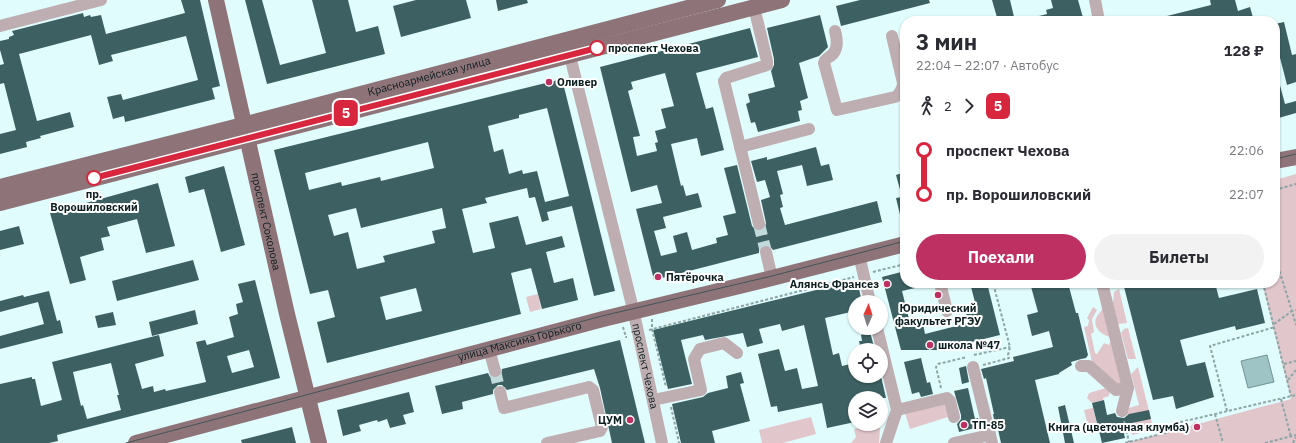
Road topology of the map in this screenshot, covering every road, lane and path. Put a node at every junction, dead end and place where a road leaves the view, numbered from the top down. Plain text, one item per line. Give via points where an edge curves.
1 (102, 0) edge
2 (216, 0) edge
3 (718, 0) edge
4 (782, 0) edge
5 (1094, 0) edge
6 (754, 7) junction
7 (1099, 16) edge
8 (0, 26) edge
9 (835, 31) dead end
10 (892, 36) dead end
11 (570, 56) junction
12 (900, 69) edge
13 (900, 92) edge
14 (809, 129) dead end
15 (245, 132) junction
16 (740, 147) junction
17 (1296, 156) edge
18 (1280, 161) edge
19 (1296, 184) edge
20 (0, 187) edge
21 (1280, 189) edge
22 (0, 203) edge
23 (759, 224) tunnel mouth
24 (900, 245) edge
25 (766, 252) tunnel mouth
26 (859, 255) junction
27 (900, 265) edge
28 (1280, 273) edge
29 (863, 275) junction
30 (772, 278) junction
31 (941, 288) edge
32 (994, 288) edge
33 (1103, 288) edge
34 (1264, 288) edge
35 (868, 295) edge
36 (651, 308) junction
37 (1296, 310) edge
38 (633, 311) junction
39 (947, 311) dead end
40 (1292, 311) junction
41 (1295, 316) edge
42 (1296, 325) edge
43 (1274, 326) junction
44 (652, 329) junction
45 (879, 335) edge
46 (490, 349) junction
47 (737, 353) dead end
48 (1296, 361) edge
49 (1284, 364) junction
50 (1081, 366) dead end
51 (973, 367) joint
52 (1296, 370) edge
53 (495, 371) tunnel mouth
54 (1288, 380) junction
55 (1128, 388) junction
56 (500, 392) tunnel mouth
57 (1296, 395) edge
58 (1291, 396) junction
59 (307, 397) junction
60 (669, 397) junction
61 (1281, 399) junction
62 (653, 400) junction
63 (897, 410) junction
64 (1227, 410) junction
65 (1122, 411) joint
66 (1215, 414) junction
67 (954, 417) dead end
68 (1290, 436) junction
69 (1296, 436) edge
70 (991, 439) edge
71 (1129, 442) edge
72 (1136, 442) edge
73 (136, 443) edge
74 (319, 443) edge
75 (547, 443) edge
76 (662, 443) edge
77 (679, 443) edge
78 (886, 443) edge
79 (954, 443) edge
80 (1125, 443) edge
81 (1223, 443) edge
82 (1265, 443) edge
83 (1293, 443) edge

1 - 8 street
2 - 15 main road, проспект Соколова
3 - 15 main road, Красноармейская улица
4 - 6 main road, Красноармейская улица
5 - 7 street
6 - 11 main road, Красноармейская улица
6 - 16 street via 767,65 726,78 724,81
9 - 13 street via 837,41 834,55 826,59 824,64 837,110 894,97
10 - 12 street
11 - 15 main road, Красноармейская улица
11 - 38 street, проспект Чехова
14 - 16 street
15 - 20 main road, Красноармейская улица
15 - 22 main road, Красноармейская улица
15 - 59 main road, проспект Соколова
16 - 23 street
17 - 18 main road
19 - 21 path
24 - 26 main road, улица Максима Горького
25 - 30 street
26 - 29 street
26 - 30 main road, улица Максима Горького
27 - 29 path
28 - 40 path
29 - 35 street
29 - 44 path
30 - 36 main road, улица Максима Горького
31 - 39 street
32 - 51 path via 1010,347 1009,358
33 - 55 street
34 - 43 path
36 - 38 main road, улица Максима Горького
36 - 44 path
37 - 40 path
38 - 46 main road, улица Максима Горького
38 - 62 street, проспект Чехова
40 - 41 path
40 - 43 path
41 - 42 path
43 - 49 path
43 - 64 path via 1210,346
44 - 60 path
45 - 63 street
46 - 53 street
46 - 59 main road, улица Максима Горького
47 - 60 street via 724,343 700,350 694,359 701,390
48 - 49 path
49 - 54 path
50 - 55 street via 1089,366 1116,390
51 - 70 street
52 - 54 path
54 - 58 path
55 - 65 street
56 - 75 street via 504,408 590,387 593,390 602,427 600,431
57 - 58 path
58 - 61 path
59 - 73 main road, улица Максима Горького
59 - 74 main road, проспект Соколова
60 - 62 street
60 - 77 path
61 - 64 path
61 - 68 path
62 - 76 street, проспект Чехова
63 - 67 street via 947,398
63 - 78 street
64 - 66 path
65 - 71 path
66 - 72 path via 1181,422 1182,429
66 - 81 path
68 - 69 path
68 - 82 path
69 - 83 path
70 - 79 street
71 - 72 path
71 - 80 path

